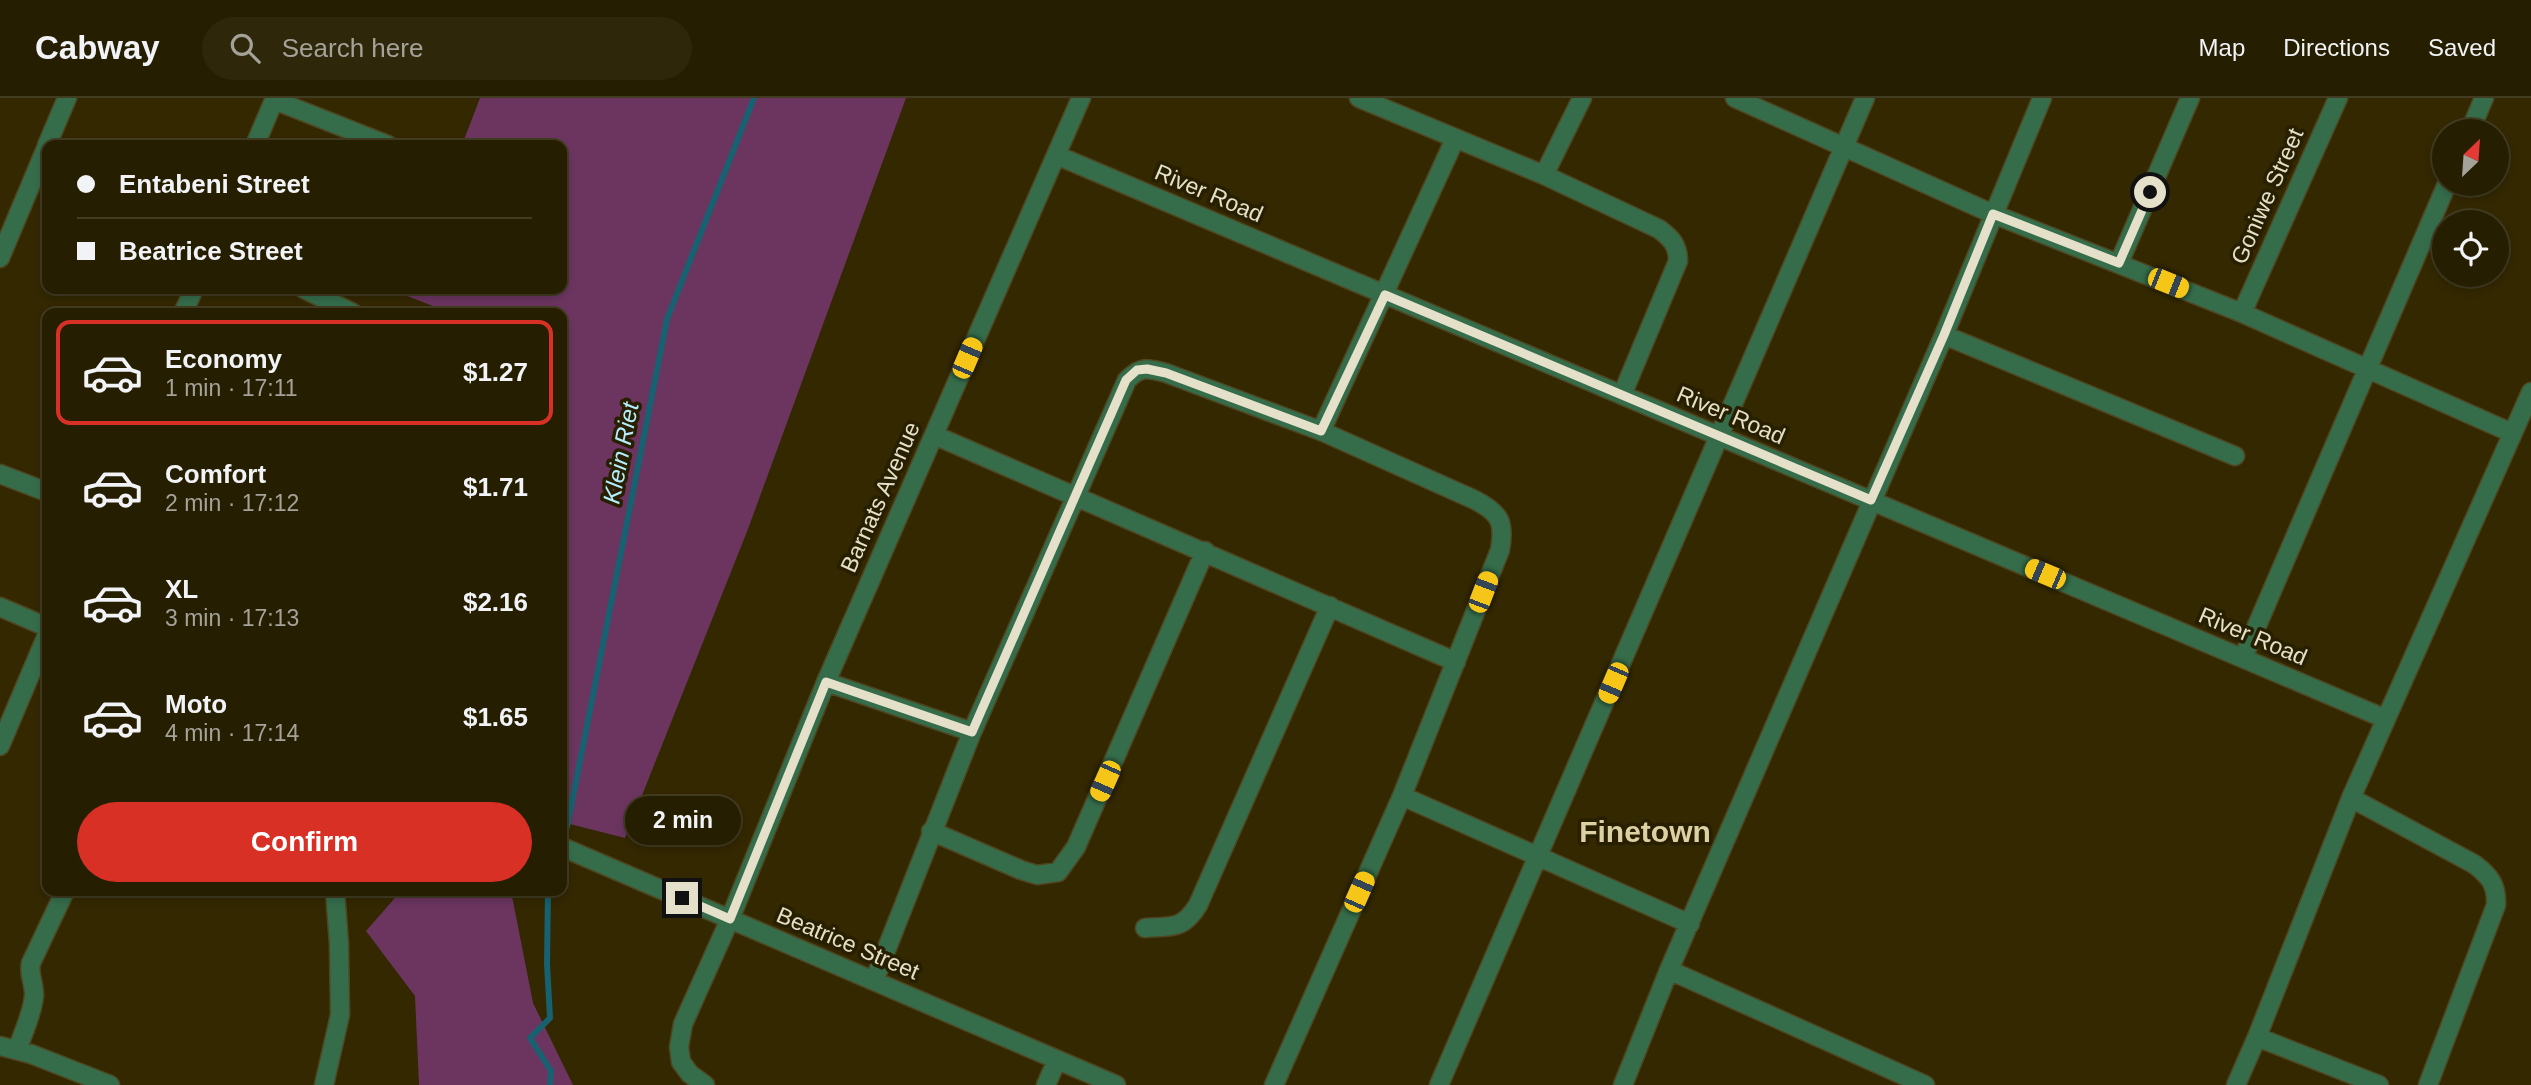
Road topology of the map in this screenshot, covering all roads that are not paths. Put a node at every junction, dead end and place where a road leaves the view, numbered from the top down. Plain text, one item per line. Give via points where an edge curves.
1 (67, 98) edge
2 (1081, 98) edge
3 (1360, 98) edge
4 (1581, 98) edge
5 (1735, 98) edge
6 (1865, 98) edge
7 (2042, 98) edge
8 (2190, 98) edge
9 (2338, 98) edge
10 (2484, 98) edge
11 (275, 99) edge
12 (2475, 119) edge
13 (1455, 139) junction
14 (50, 140) edge
15 (257, 140) edge
16 (376, 140) edge
17 (1844, 146) junction
18 (1056, 155) junction
19 (42, 158) edge
20 (1544, 175) junction
21 (2442, 196) edge
22 (1993, 214) junction
23 (0, 258) edge
24 (2119, 263) junction
25 (314, 294) edge
26 (1385, 295) junction
27 (343, 308) edge
28 (2242, 313) junction
29 (1944, 335) junction
30 (2366, 368) junction
31 (2531, 392) edge
32 (1622, 395) junction
33 (1321, 431) junction
34 (2512, 433) junction
35 (934, 435) junction
36 (1719, 436) junction
37 (2235, 456) dead end
38 (0, 474) edge
39 (42, 490) edge
40 (1075, 495) junction
41 (1871, 500) junction
42 (1205, 551) junction
43 (1330, 606) junction
44 (0, 607) edge
45 (42, 625) edge
46 (42, 647) edge
47 (2243, 658) junction
48 (1456, 662) junction
49 (826, 682) junction
50 (2386, 719) junction
51 (972, 732) junction
52 (0, 746) edge
53 (1402, 796) junction
54 (2351, 798) junction
55 (932, 831) junction
56 (567, 849) edge
57 (1538, 855) junction
58 (63, 896) edge
59 (335, 896) edge
60 (730, 919) junction
61 (1690, 924) junction
62 (1145, 928) dead end
63 (1669, 971) junction
64 (874, 981) junction
65 (2257, 1037) junction
66 (8, 1048) edge
67 (1057, 1060) junction
68 (110, 1085) edge
69 (324, 1085) edge
70 (705, 1085) edge
71 (1046, 1085) edge
72 (1116, 1085) edge
73 (1274, 1085) edge
74 (1439, 1085) edge
75 (1623, 1085) edge
76 (1925, 1085) edge
77 (2236, 1085) edge
78 (2379, 1085) edge
79 (2428, 1085) edge

1 - 14 street
2 - 18 street, Barnats Avenue
3 - 13 street
4 - 20 street
5 - 17 street
6 - 17 street
7 - 22 street
8 - 24 street
9 - 28 street, Goniwe Street
10 - 12 street
11 - 15 street
11 - 16 street
13 - 20 street
13 - 26 street
17 - 22 street
17 - 36 street
18 - 26 street, River Road
18 - 35 street, Barnats Avenue
19 - 23 street
20 - 32 street via 1659,229 1676,245 1678,261
21 - 30 street
22 - 24 street
22 - 29 street
24 - 28 street
25 - 27 street
26 - 32 street, River Road
26 - 33 street
28 - 30 street
29 - 37 street
29 - 41 street
30 - 34 street
30 - 47 street
31 - 34 street
32 - 36 street, River Road
33 - 40 street via 1188,379 1137,370 1126,380
33 - 48 street via 1475,500 1501,522 1500,550
34 - 50 street
35 - 40 street
35 - 49 street, Barnats Avenue
36 - 41 street, River Road
36 - 57 street
38 - 39 street
40 - 42 street
40 - 51 street
41 - 47 street, River Road
41 - 61 street
42 - 43 street
42 - 55 street via 1076,847 1058,872 1037,875 1021,870
43 - 48 street
43 - 62 street via 1198,905 1182,924
44 - 45 street
46 - 52 street
47 - 50 street, River Road
48 - 53 street
49 - 51 street
49 - 60 street, Barnats Avenue
50 - 54 street
51 - 55 street
53 - 57 street
53 - 73 street
54 - 65 street
54 - 79 street via 2474,863 2494,884 2496,905
55 - 64 street
56 - 60 street, Beatrice Street
57 - 61 street
57 - 74 street
58 - 66 street via 31,964 34,997
59 - 69 street via 340,1015
60 - 64 street, Beatrice Street
60 - 70 street, Barnats Avenue via 683,1024 679,1047 681,1062
61 - 63 street
63 - 75 street
63 - 76 street
64 - 67 street, Beatrice Street
65 - 77 street
65 - 78 street
66 - 68 street
67 - 71 street
67 - 72 street, Beatrice Street

